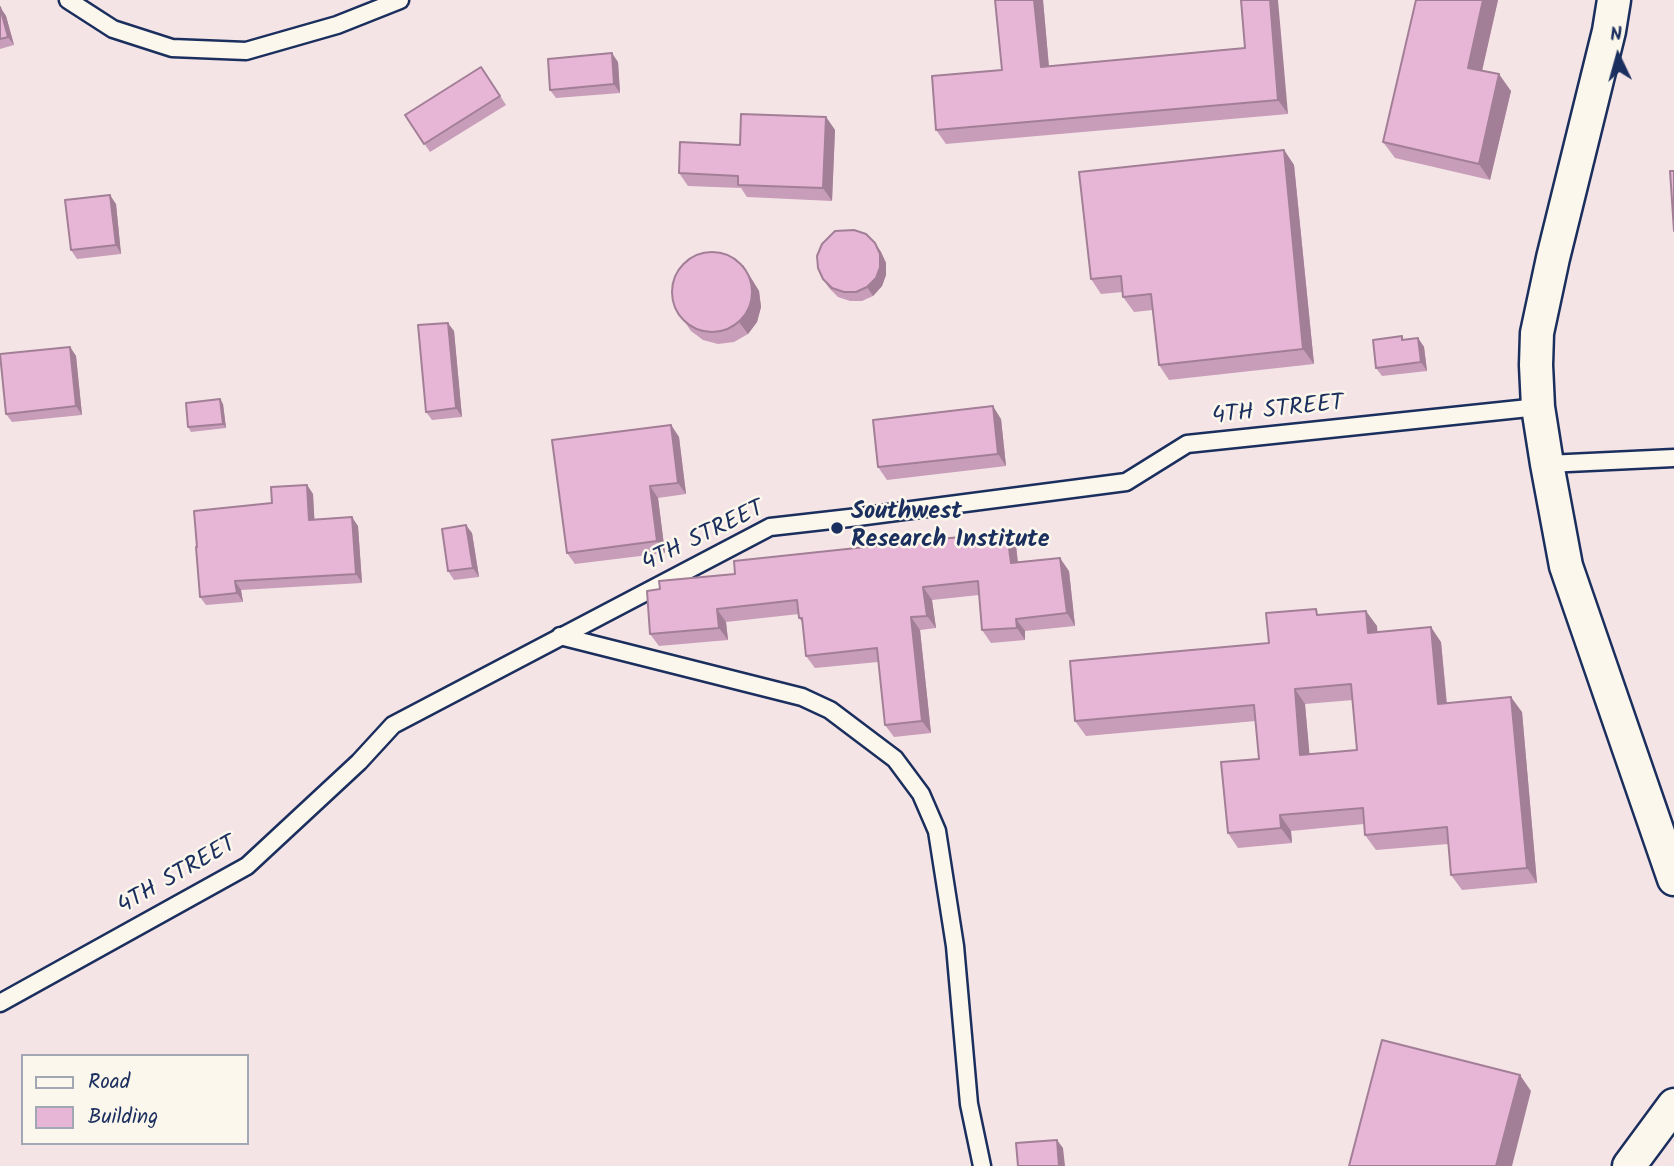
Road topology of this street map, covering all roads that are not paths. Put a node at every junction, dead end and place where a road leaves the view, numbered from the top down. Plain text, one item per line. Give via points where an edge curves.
1 (68, 0) edge
2 (400, 0) edge
3 (1614, 0) edge
4 (1538, 407) junction
5 (1674, 458) edge
6 (1547, 464) junction
7 (560, 636) junction
8 (1674, 879) edge
9 (0, 1003) edge
10 (1674, 1105) edge
11 (982, 1166) edge
12 (1629, 1166) edge

1 - 2 lane via 113,29 172,48 246,51 337,25
3 - 4 street via 1537,332
4 - 6 street
4 - 7 lane, 4TH STREET via 1187,444 1126,482 770,527
5 - 6 lane
6 - 8 street via 1566,566
7 - 9 lane, 4TH STREET via 393,724 359,762 247,866
7 - 11 lane via 803,697 830,710 895,759 921,794 937,831 955,946 969,1104
10 - 12 street

